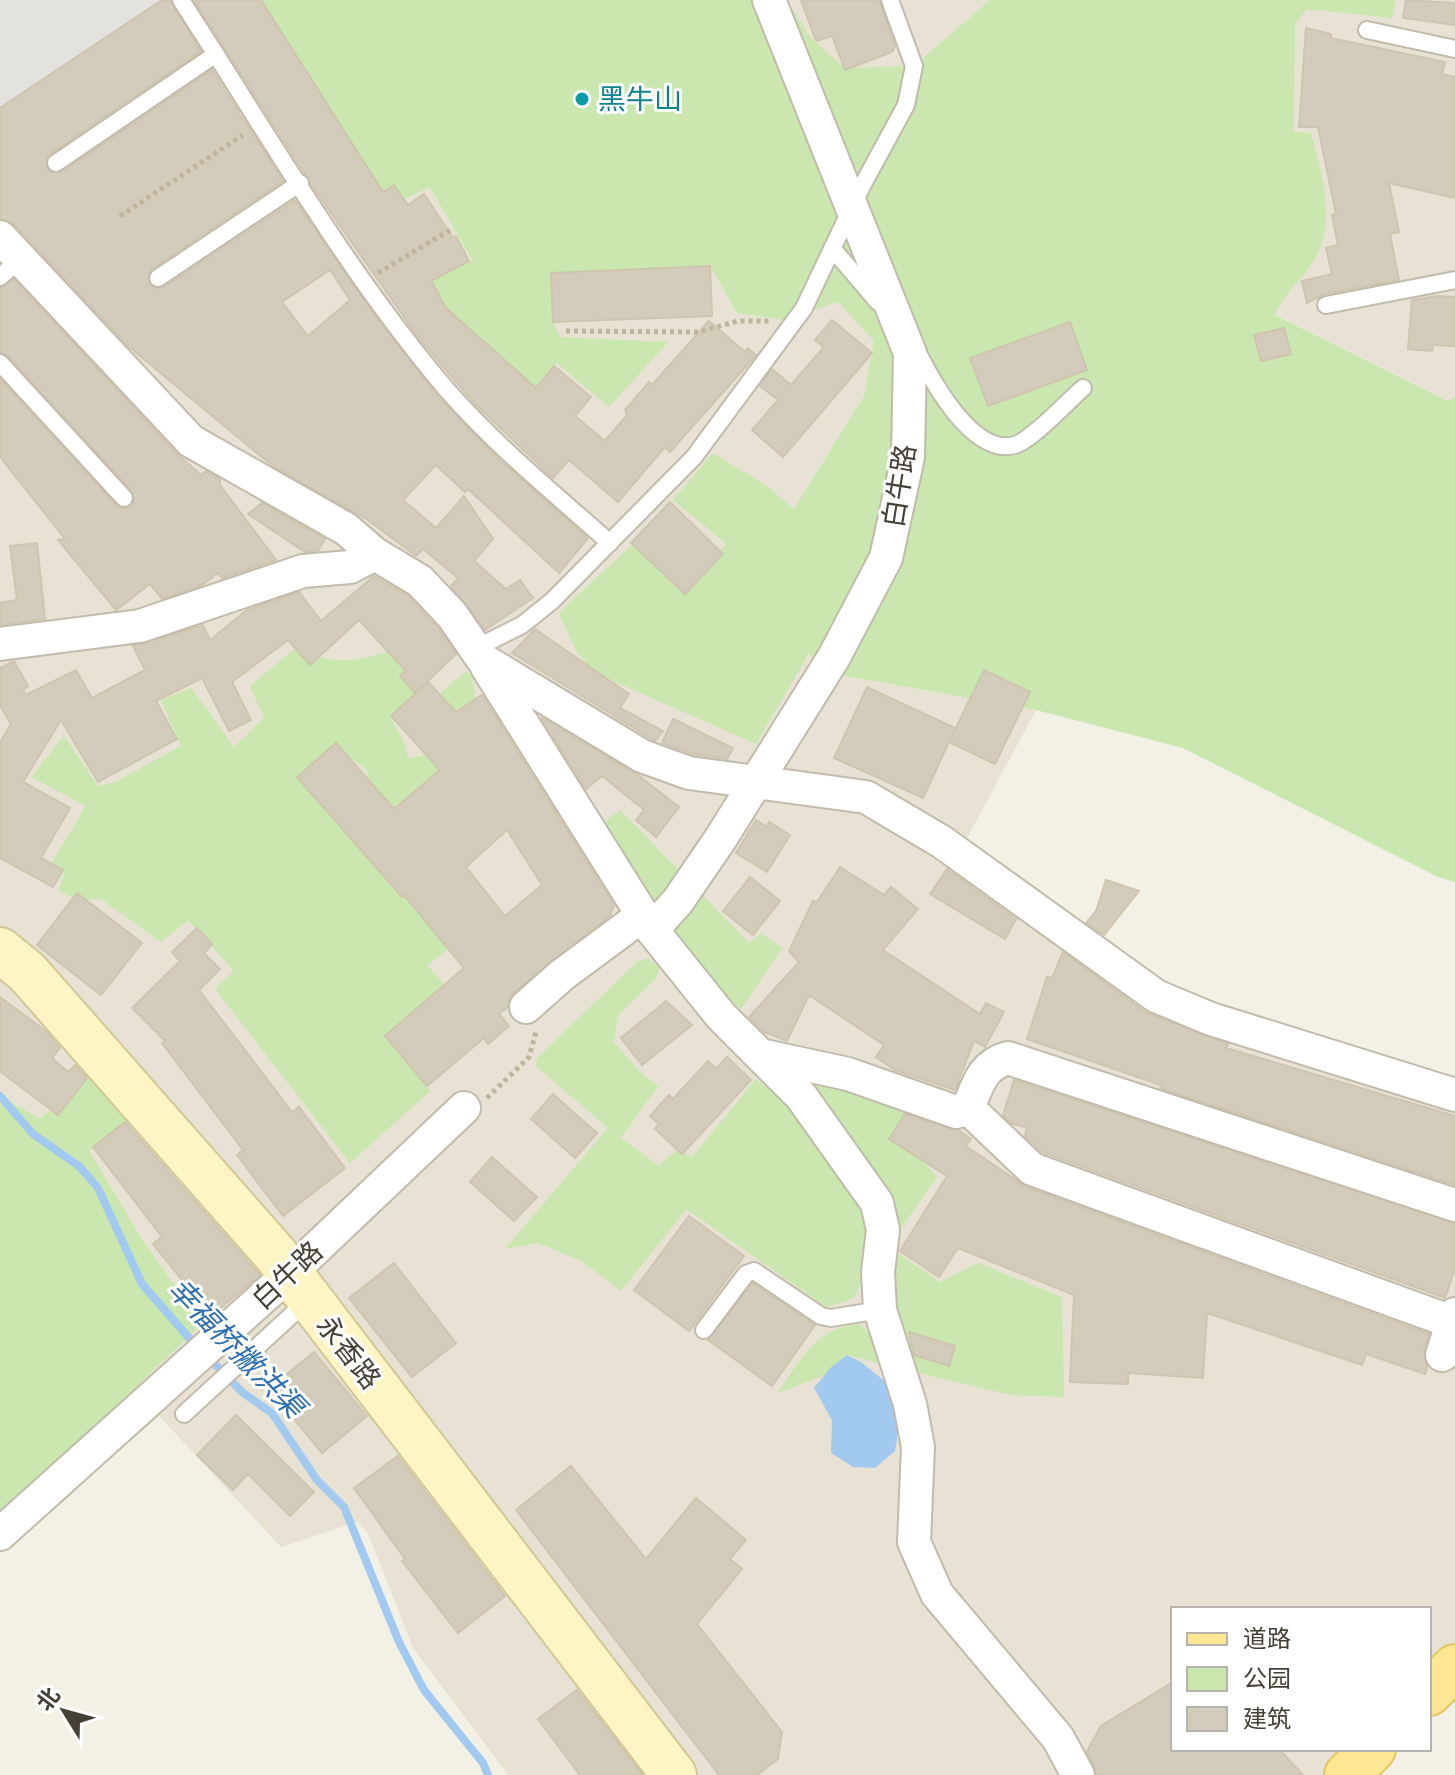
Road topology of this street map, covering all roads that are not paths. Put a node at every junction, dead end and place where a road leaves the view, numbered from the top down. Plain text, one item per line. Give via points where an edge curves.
1 (181, 0) edge
2 (769, 0) edge
3 (890, 0) edge
4 (1367, 30) dead end
5 (1455, 49) edge
6 (216, 54) junction
7 (56, 163) dead end
8 (300, 183) junction
9 (852, 208) junction
10 (832, 248) junction
11 (7, 258) edge
12 (158, 278) dead end
13 (1455, 280) edge
14 (1326, 305) dead end
15 (901, 330) junction
16 (0, 363) edge
17 (1083, 388) dead end
18 (124, 498) dead end
19 (610, 543) junction
20 (375, 554) junction
21 (0, 644) edge
22 (483, 660) junction
23 (757, 781) junction
24 (648, 922) junction
25 (0, 950) edge
26 (526, 1007) road end
27 (759, 1055) junction
28 (1455, 1095) edge
29 (464, 1108) road end
30 (968, 1108) junction
31 (1455, 1205) edge
32 (299, 1286) junction
33 (880, 1310) junction
34 (1454, 1318) edge
35 (704, 1330) dead end
36 (1442, 1355) dead end
37 (184, 1414) dead end
38 (0, 1534) edge
39 (1455, 1667) edge
40 (1431, 1691) edge
41 (1371, 1751) edge
42 (674, 1775) edge
43 (1078, 1775) edge
44 (1347, 1775) edge

1 - 6 lane
2 - 9 street, 白牛路
3 - 9 lane via 914,66 906,105
4 - 5 lane
6 - 7 lane
6 - 8 lane
8 - 12 lane
8 - 19 lane via 363,281 457,400
9 - 10 lane
9 - 15 street, 白牛路
10 - 15 lane
10 - 19 lane via 804,308 694,457
11 - 20 street via 191,441 316,511
13 - 14 lane
15 - 17 lane via 941,397 997,446 1018,445
15 - 23 street, 白牛路 via 910,353 908,457 886,558 834,657
16 - 18 lane
19 - 22 lane via 522,625 482,645
20 - 21 street via 350,567 303,571 140,626
20 - 22 street via 420,581
22 - 23 street via 642,756 689,773
22 - 24 street
23 - 24 street, 白牛路 via 678,901
23 - 28 street via 866,797 904,817 1156,996 1211,1019
24 - 26 street, 白牛路 via 562,975
24 - 27 street via 721,1016
25 - 32 main road, 永香路 via 27,972
27 - 30 street via 848,1074 956,1112
27 - 33 street via 801,1096 877,1203 883,1230
29 - 32 street, 白牛路
30 - 31 street via 985,1069 1008,1058
30 - 34 street via 1032,1169
32 - 37 lane via 235,1367
32 - 38 street, 白牛路 via 202,1352
32 - 42 main road, 永香路
33 - 35 lane via 821,1316 754,1271 746,1274
33 - 43 street via 918,1447 914,1542 937,1594 1058,1738
34 - 36 street
39 - 40 main road
41 - 44 main road

